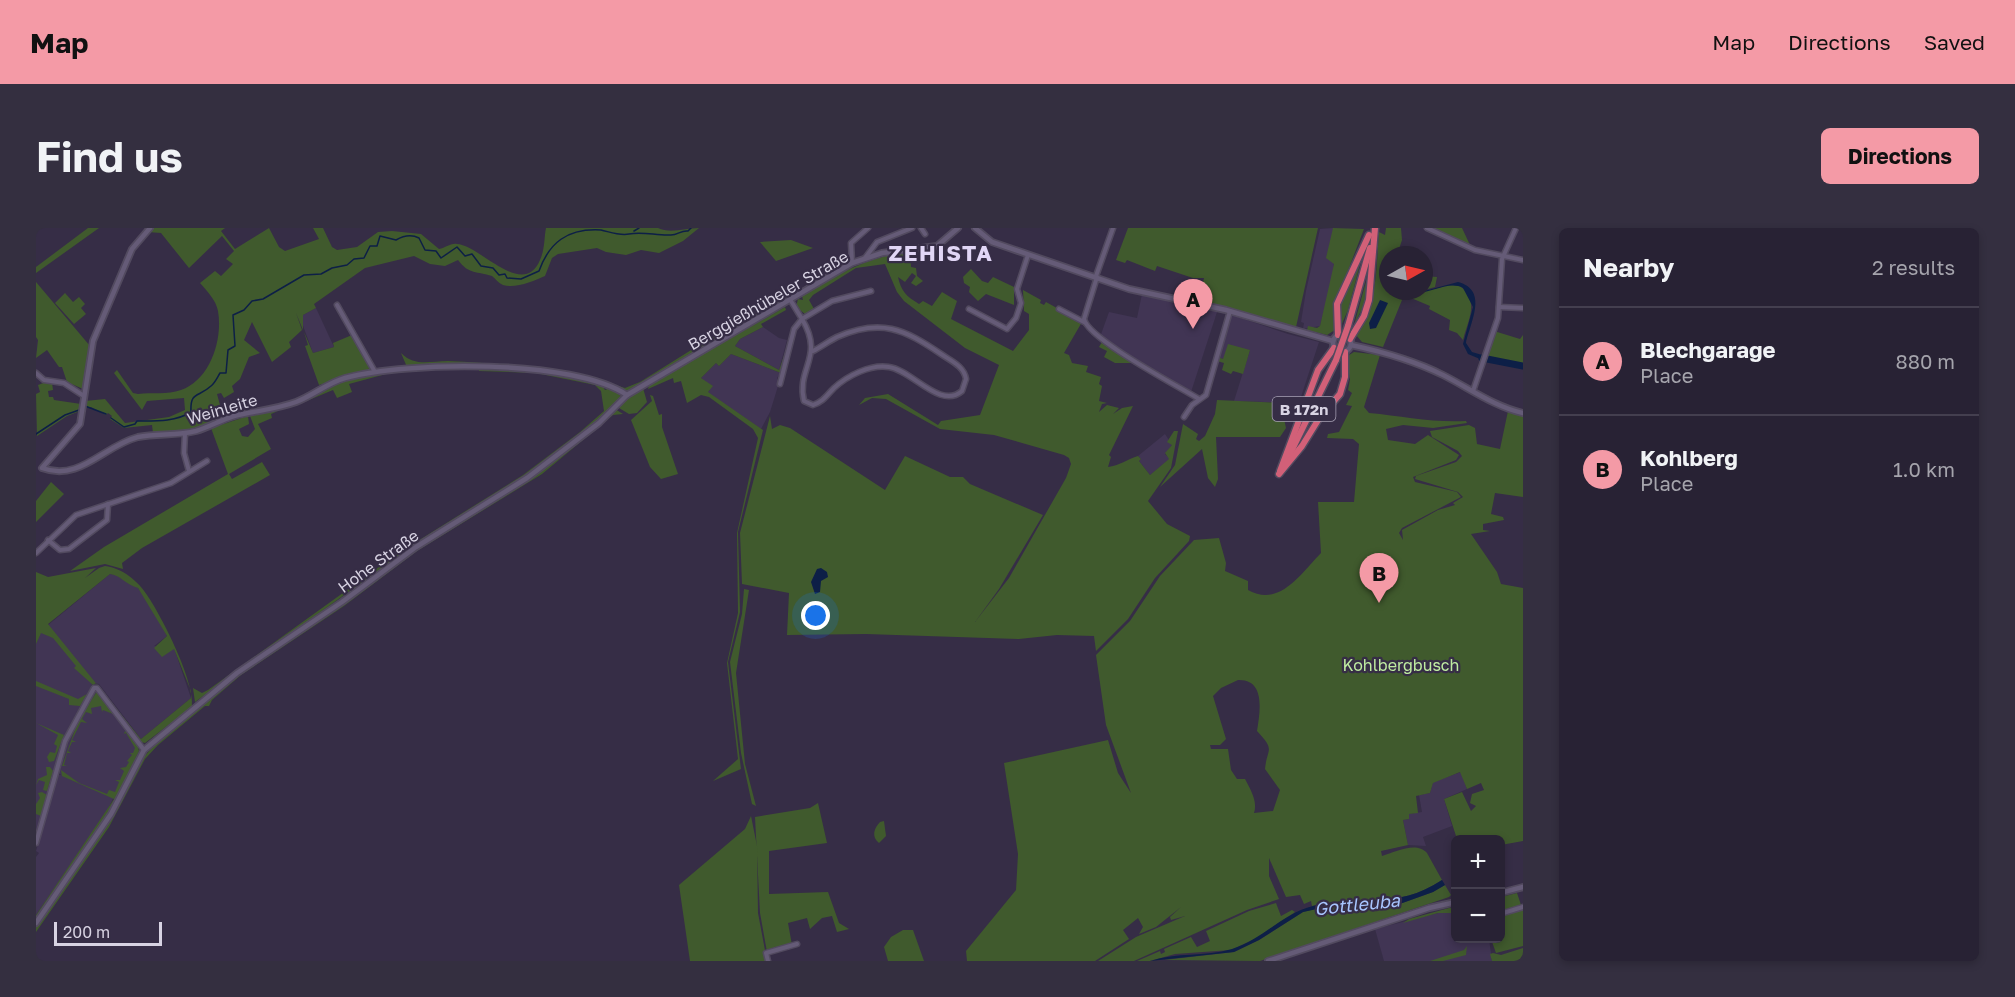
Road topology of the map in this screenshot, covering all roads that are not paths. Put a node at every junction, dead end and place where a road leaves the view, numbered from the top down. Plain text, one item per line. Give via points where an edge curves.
1 (150, 228) edge
2 (868, 228) edge
3 (912, 228) edge
4 (921, 228) edge
5 (958, 228) edge
6 (975, 228) edge
7 (1113, 228) edge
8 (1375, 228) edge
9 (1426, 228) edge
10 (1516, 228) edge
11 (1371, 233) edge
12 (925, 234) dead end
13 (1028, 255) junction
14 (1502, 257) junction
15 (865, 258) junction
16 (1523, 260) edge
17 (852, 263) junction
18 (1097, 276) junction
19 (871, 291) dead end
20 (791, 301) junction
21 (337, 305) dead end
22 (1499, 307) junction
23 (1523, 308) edge
24 (969, 309) dead end
25 (1059, 309) dead end
26 (1230, 311) junction
27 (802, 319) junction
28 (1084, 322) junction
29 (1338, 334) junction
30 (1351, 342) junction
31 (1333, 345) junction
32 (813, 351) junction
33 (1345, 352) junction
34 (375, 372) junction
35 (36, 373) edge
36 (780, 384) dead end
37 (1473, 391) junction
38 (627, 395) junction
39 (84, 396) junction
40 (1199, 399) junction
41 (1523, 413) edge
42 (1184, 417) dead end
43 (185, 433) junction
44 (207, 461) dead end
45 (42, 468) junction
46 (189, 471) junction
47 (36, 472) edge
48 (1279, 474) junction
49 (108, 504) junction
50 (48, 540) junction
51 (36, 553) edge
52 (144, 750) junction
53 (36, 843) edge
54 (1523, 887) edge
55 (1505, 892) edge
56 (1451, 903) edge
57 (1523, 907) edge
58 (1505, 912) edge
59 (36, 923) edge
60 (797, 944) dead end
61 (768, 961) edge
62 (1268, 961) edge

1 - 39 main road via 132,249 92,345
2 - 17 street via 851,243
3 - 15 street via 877,242
4 - 12 street
5 - 15 main road, Berggießhübeler Straße via 937,246
6 - 13 main road via 993,242
7 - 18 street
8 - 11 highway, B 172n
9 - 14 street via 1456,243
10 - 14 street
11 - 29 highway via 1337,304
11 - 30 highway, B 172n via 1369,300
11 - 48 highway, B 172n, bridge via 1336,360
13 - 18 main road
13 - 24 street via 1017,289 1021,303 1007,329
14 - 16 street
14 - 22 street
15 - 17 main road, Berggießhübeler Straße
17 - 20 main road, Berggießhübeler Straße
18 - 26 main road via 1133,291
18 - 28 street
19 - 27 street via 832,301
20 - 27 street
20 - 38 main road, Berggießhübeler Straße
21 - 34 street
22 - 23 street
22 - 37 street
25 - 28 street
26 - 31 main road
26 - 40 street via 1207,392
27 - 32 street via 810,333
27 - 36 street via 792,336
28 - 40 street via 1099,339
29 - 30 main road via 1346,335
29 - 31 main road
30 - 33 main road
30 - 37 main road via 1408,359
31 - 33 main road
31 - 48 highway, B 172n via 1318,370
32 - 32 street via 856,331 896,328 960,367 966,385 957,396 944,396 901,370 876,367 843,381 820,402 810,405 803,394
33 - 48 highway via 1340,394
34 - 38 main road, Weinleite via 443,366 527,370 598,382
34 - 43 main road, Weinleite via 330,383 292,403
35 - 39 street via 44,380 64,383
37 - 41 main road
38 - 52 main road, Hohe Straße via 599,423 527,478 416,547 237,673
39 - 45 main road via 79,426
40 - 42 street
43 - 45 main road, Weinleite via 128,441 77,470
43 - 46 street via 184,453
44 - 46 street
45 - 47 street
46 - 49 street via 171,483
49 - 50 street via 76,514
49 - 50 street via 107,520 69,549 60,549
50 - 51 street
52 - 53 street via 94,688 65,741
52 - 59 main road, Hohe Straße via 111,814
54 - 55 main road
56 - 62 main road
57 - 58 street
60 - 61 street via 766,953

